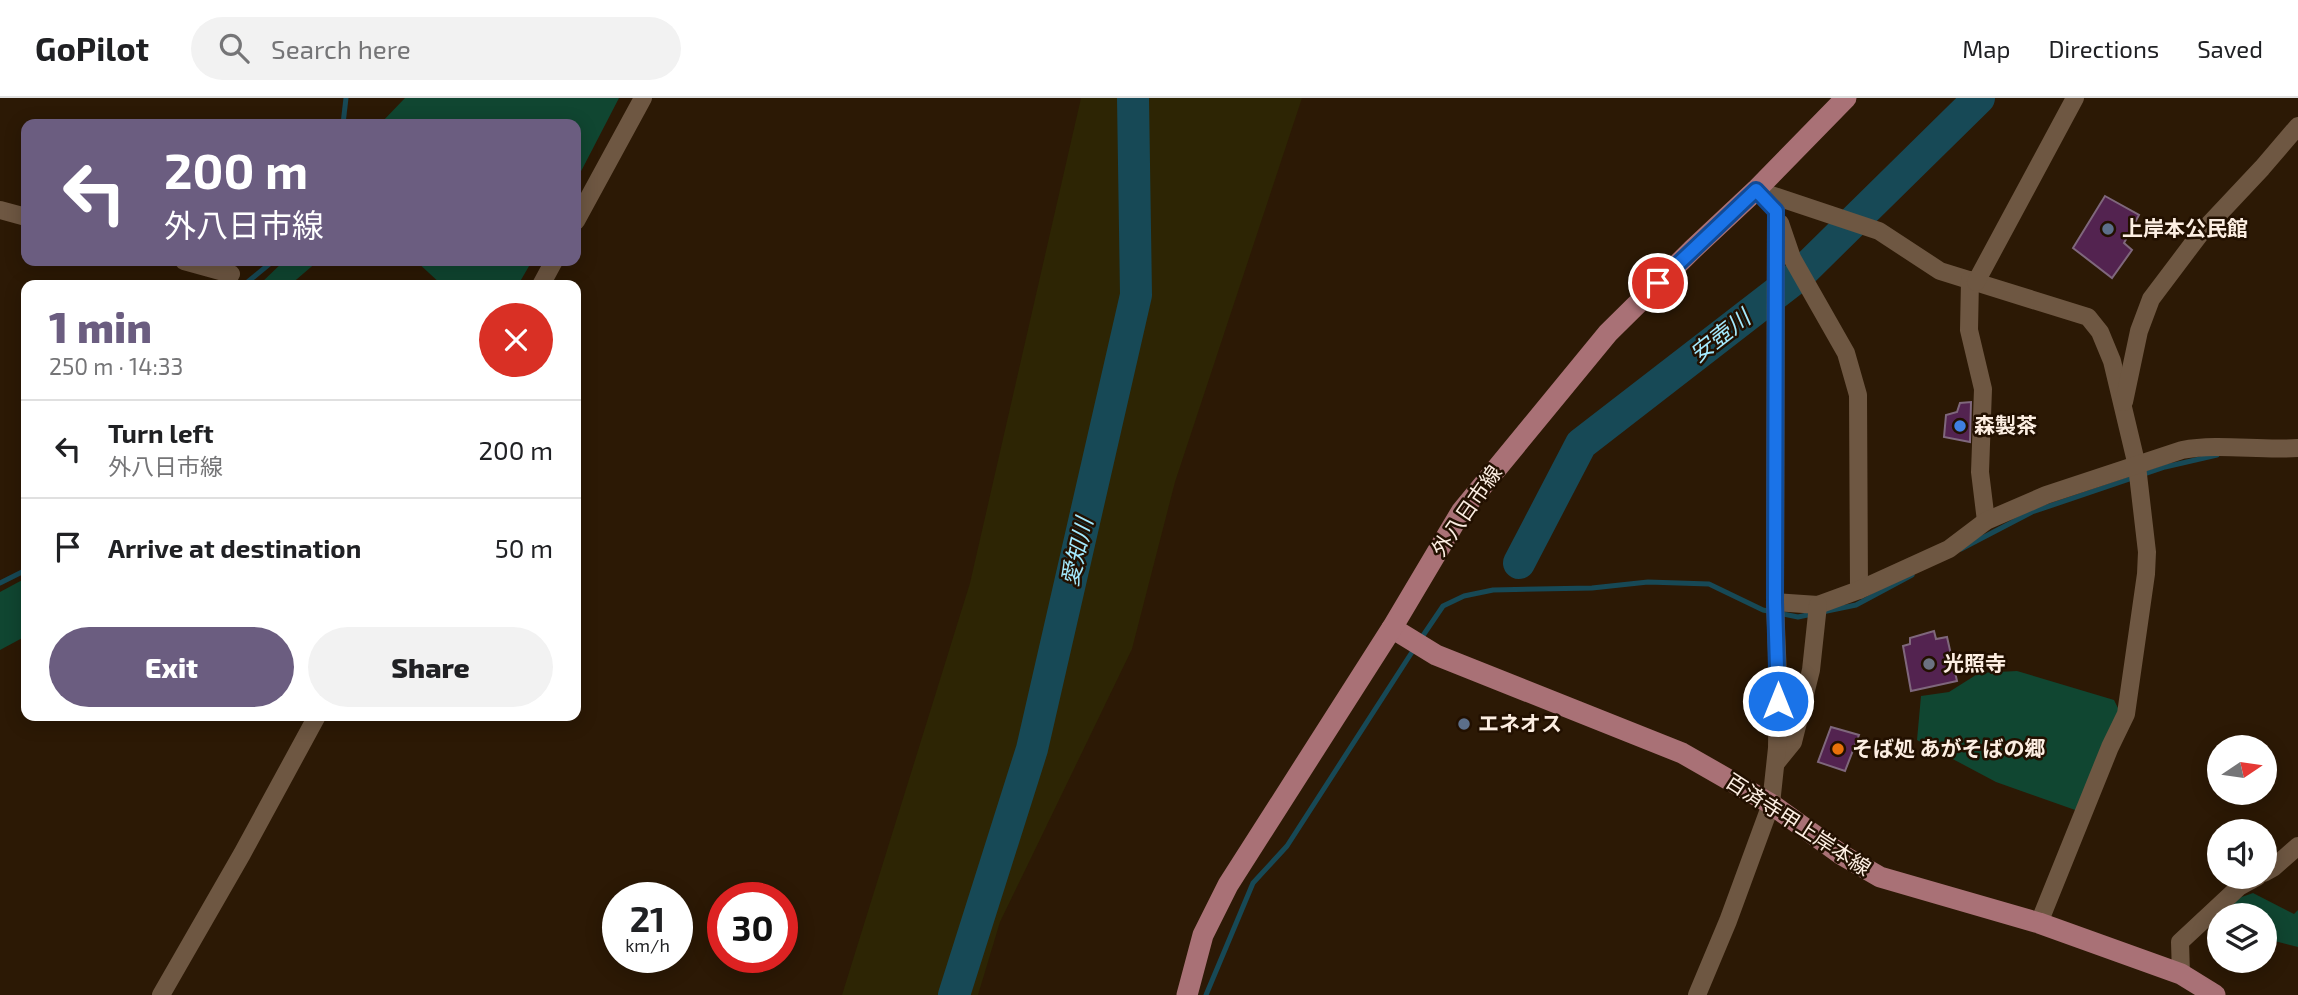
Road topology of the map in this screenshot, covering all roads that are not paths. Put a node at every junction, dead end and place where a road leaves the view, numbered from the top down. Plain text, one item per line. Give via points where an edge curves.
1 (643, 98) edge
2 (1846, 98) edge
3 (2075, 98) edge
4 (2298, 127) edge
5 (1756, 190) junction
6 (0, 210) edge
7 (581, 211) edge
8 (1776, 211) junction
9 (21, 216) edge
10 (202, 266) edge
11 (231, 274) dead end
12 (1973, 281) junction
13 (2123, 409) junction
14 (2298, 448) edge
15 (2137, 466) junction
16 (1986, 521) junction
17 (1859, 590) junction
18 (1775, 602) junction
19 (1818, 606) junction
20 (1392, 628) junction
21 (314, 721) edge
22 (1776, 763) junction
23 (1771, 804) junction
24 (2298, 846) edge
25 (2277, 864) edge
26 (2237, 889) edge
27 (2039, 923) junction
28 (2181, 974) junction
29 (2209, 993) edge
30 (161, 995) edge
31 (1187, 995) edge
32 (1697, 995) edge

1 - 7 street
2 - 5 main road, 外八日市線
3 - 12 street
4 - 13 street via 2200,234 2151,299 2139,331
5 - 8 street
5 - 12 street via 1880,231 1940,271
5 - 20 main road, 外八日市線 via 1599,343 1461,512
6 - 9 street
8 - 17 street via 1793,258 1846,353 1858,395
8 - 18 street
10 - 11 street
12 - 13 street via 2088,317 2112,361
12 - 16 street via 1969,330 1983,389 1980,472
13 - 15 street
14 - 15 street via 2204,446
15 - 16 street via 2046,495
15 - 27 street via 2147,552 2126,715
16 - 17 street via 1949,549
17 - 19 street
18 - 19 street
18 - 22 street
19 - 22 street via 1811,670 1793,742
20 - 23 main road, 百済寺甲上岸本線 via 1436,655 1682,753
20 - 31 main road, 外八日市線 via 1227,885 1203,935
21 - 30 street
22 - 23 street
23 - 27 main road, 百済寺甲上岸本線 via 1880,877
23 - 32 street
24 - 25 street
26 - 28 street via 2180,942
27 - 28 main road, 百済寺甲上岸本線
28 - 29 main road, 百済寺甲上岸本線

